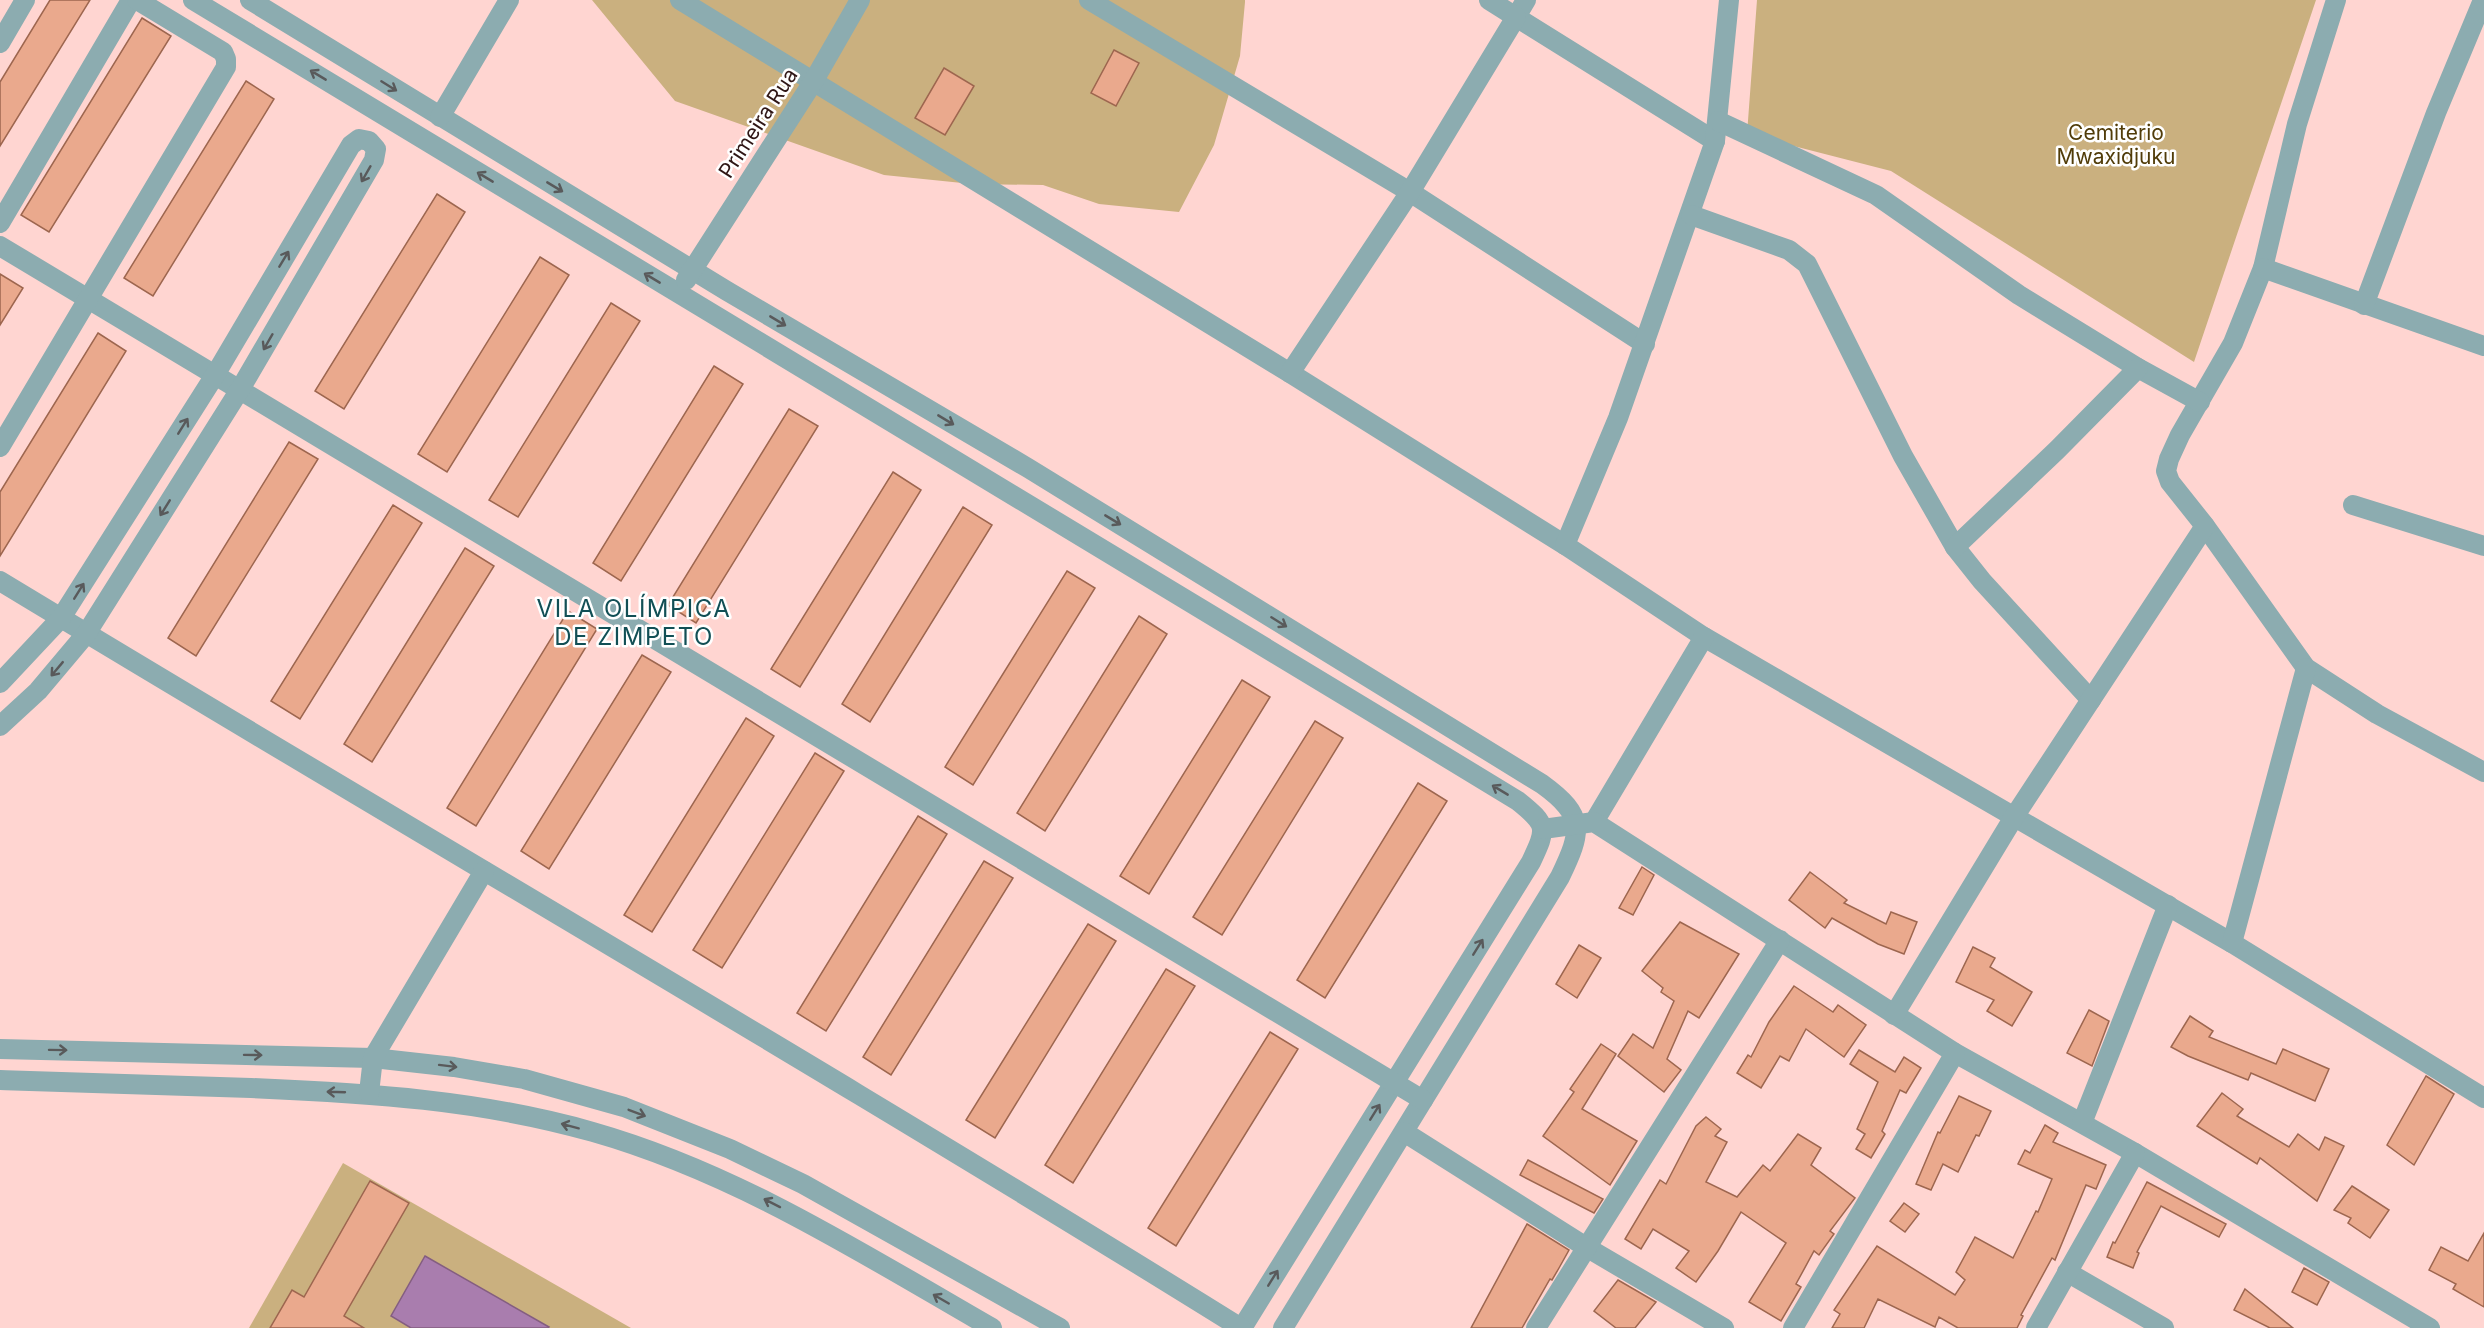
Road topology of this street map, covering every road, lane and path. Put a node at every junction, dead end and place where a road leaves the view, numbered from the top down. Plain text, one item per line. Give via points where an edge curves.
1 (25, 0) edge
2 (131, 0) edge
3 (137, 0) edge
4 (194, 0) edge
5 (250, 0) edge
6 (509, 0) edge
7 (680, 0) edge
8 (860, 0) edge
9 (1089, 0) edge
10 (1489, 0) edge
11 (1526, 0) edge
12 (1729, 0) edge
13 (2336, 0) edge
14 (2483, 0) edge
15 (1516, 17) junction
16 (0, 43) edge
17 (813, 82) junction
18 (440, 117) junction
19 (1718, 121) junction
20 (1715, 141) junction
21 (1410, 192) junction
22 (1691, 215) junction
23 (0, 222) edge
24 (0, 246) edge
25 (2263, 268) junction
26 (693, 269) junction
27 (677, 293) junction
28 (88, 299) junction
29 (2364, 305) junction
30 (1645, 344) junction
31 (2484, 346) edge
32 (2138, 368) junction
33 (1290, 373) junction
34 (215, 375) junction
35 (239, 391) junction
36 (2200, 402) junction
37 (0, 447) edge
38 (2353, 505) dead end
39 (2205, 526) junction
40 (1565, 544) junction
41 (2484, 546) edge
42 (1955, 547) junction
43 (0, 580) edge
44 (62, 618) junction
45 (86, 634) junction
46 (1704, 637) junction
47 (2306, 668) junction
48 (0, 683) edge
49 (2091, 700) junction
50 (0, 726) edge
51 (2484, 772) edge
52 (2014, 817) junction
53 (1585, 823) junction
54 (1543, 829) junction
55 (484, 871) junction
56 (2168, 905) junction
57 (1780, 940) junction
58 (2232, 943) junction
59 (1894, 1015) junction
60 (0, 1049) edge
61 (1955, 1053) junction
62 (373, 1058) junction
63 (0, 1080) edge
64 (1393, 1083) junction
65 (369, 1093) junction
66 (2484, 1098) edge
67 (1423, 1100) junction
68 (2082, 1123) junction
69 (1404, 1132) junction
70 (2135, 1153) junction
71 (1586, 1247) junction
72 (2067, 1272) junction
73 (992, 1328) edge
74 (1060, 1328) edge
75 (1241, 1328) edge
76 (1283, 1328) edge
77 (1536, 1328) edge
78 (1724, 1328) edge
79 (1793, 1328) edge
80 (2036, 1328) edge
81 (2164, 1328) edge
82 (2430, 1328) edge

1 - 16 street
2 - 23 street
3 - 28 street via 222,52 226,67
27 -> 4 street
5 -> 18 street
6 - 18 street
7 - 17 street
8 - 17 street, Primeira Rua
9 - 21 street
10 - 15 street
11 - 15 street
12 - 19 street
13 - 25 street via 2297,124
14 - 29 street
15 - 20 street
15 - 21 street
17 - 26 street, Primeira Rua
17 - 33 street
18 -> 26 street
19 - 20 street
19 - 32 street via 1876,195 2019,295
20 - 22 street
21 - 30 street
21 - 33 street
22 - 30 street
22 - 42 street via 1789,250 1807,264 1903,456
24 - 28 street
25 - 29 street
25 - 36 street via 2233,343
26 - 27 street, Primeira Rua
26 -> 53 street via 1028,468 1542,784
54 -> 27 street via 1538,817 1518,801
28 - 34 street
28 - 37 street
29 - 31 street
30 - 40 street
32 - 36 street
32 - 42 street
33 - 40 street
34 - 35 street
34 -> 35 street via 351,145 359,140 369,141 376,149 374,160
44 -> 34 street
35 -> 45 street
35 - 64 street
36 - 39 street via 2172,451 2166,471 2170,482
38 - 41 street
39 - 47 street
39 - 49 street
40 - 46 street
42 - 49 street
43 - 44 street
44 - 45 street
44 - 48 street
45 -> 50 street via 39,691
45 - 55 street
46 - 52 street
46 - 53 street
47 - 51 street via 2377,714
47 - 58 street
49 - 52 street
52 - 56 street
52 - 59 street
53 - 54 street
53 - 57 street
53 - 67 street via 1560,877
64 -> 54 street via 1531,862
55 - 62 street
55 - 75 street
56 - 58 street
56 - 68 street
57 - 59 street
57 - 71 street
58 - 66 street
59 - 61 street
60 -> 62 street
61 - 68 street
61 - 79 street
62 - 65 street
62 -> 74 street via 524,1079 624,1107 720,1145 803,1184
65 -> 63 street
64 - 67 street
75 -> 64 street
73 -> 65 street via 806,1221 739,1186 671,1159 521,1113
67 - 69 street
68 - 70 street
69 - 71 street
69 - 76 street
70 - 72 street
70 - 82 street
71 - 77 street
71 - 78 street
72 - 80 street
72 - 81 street

